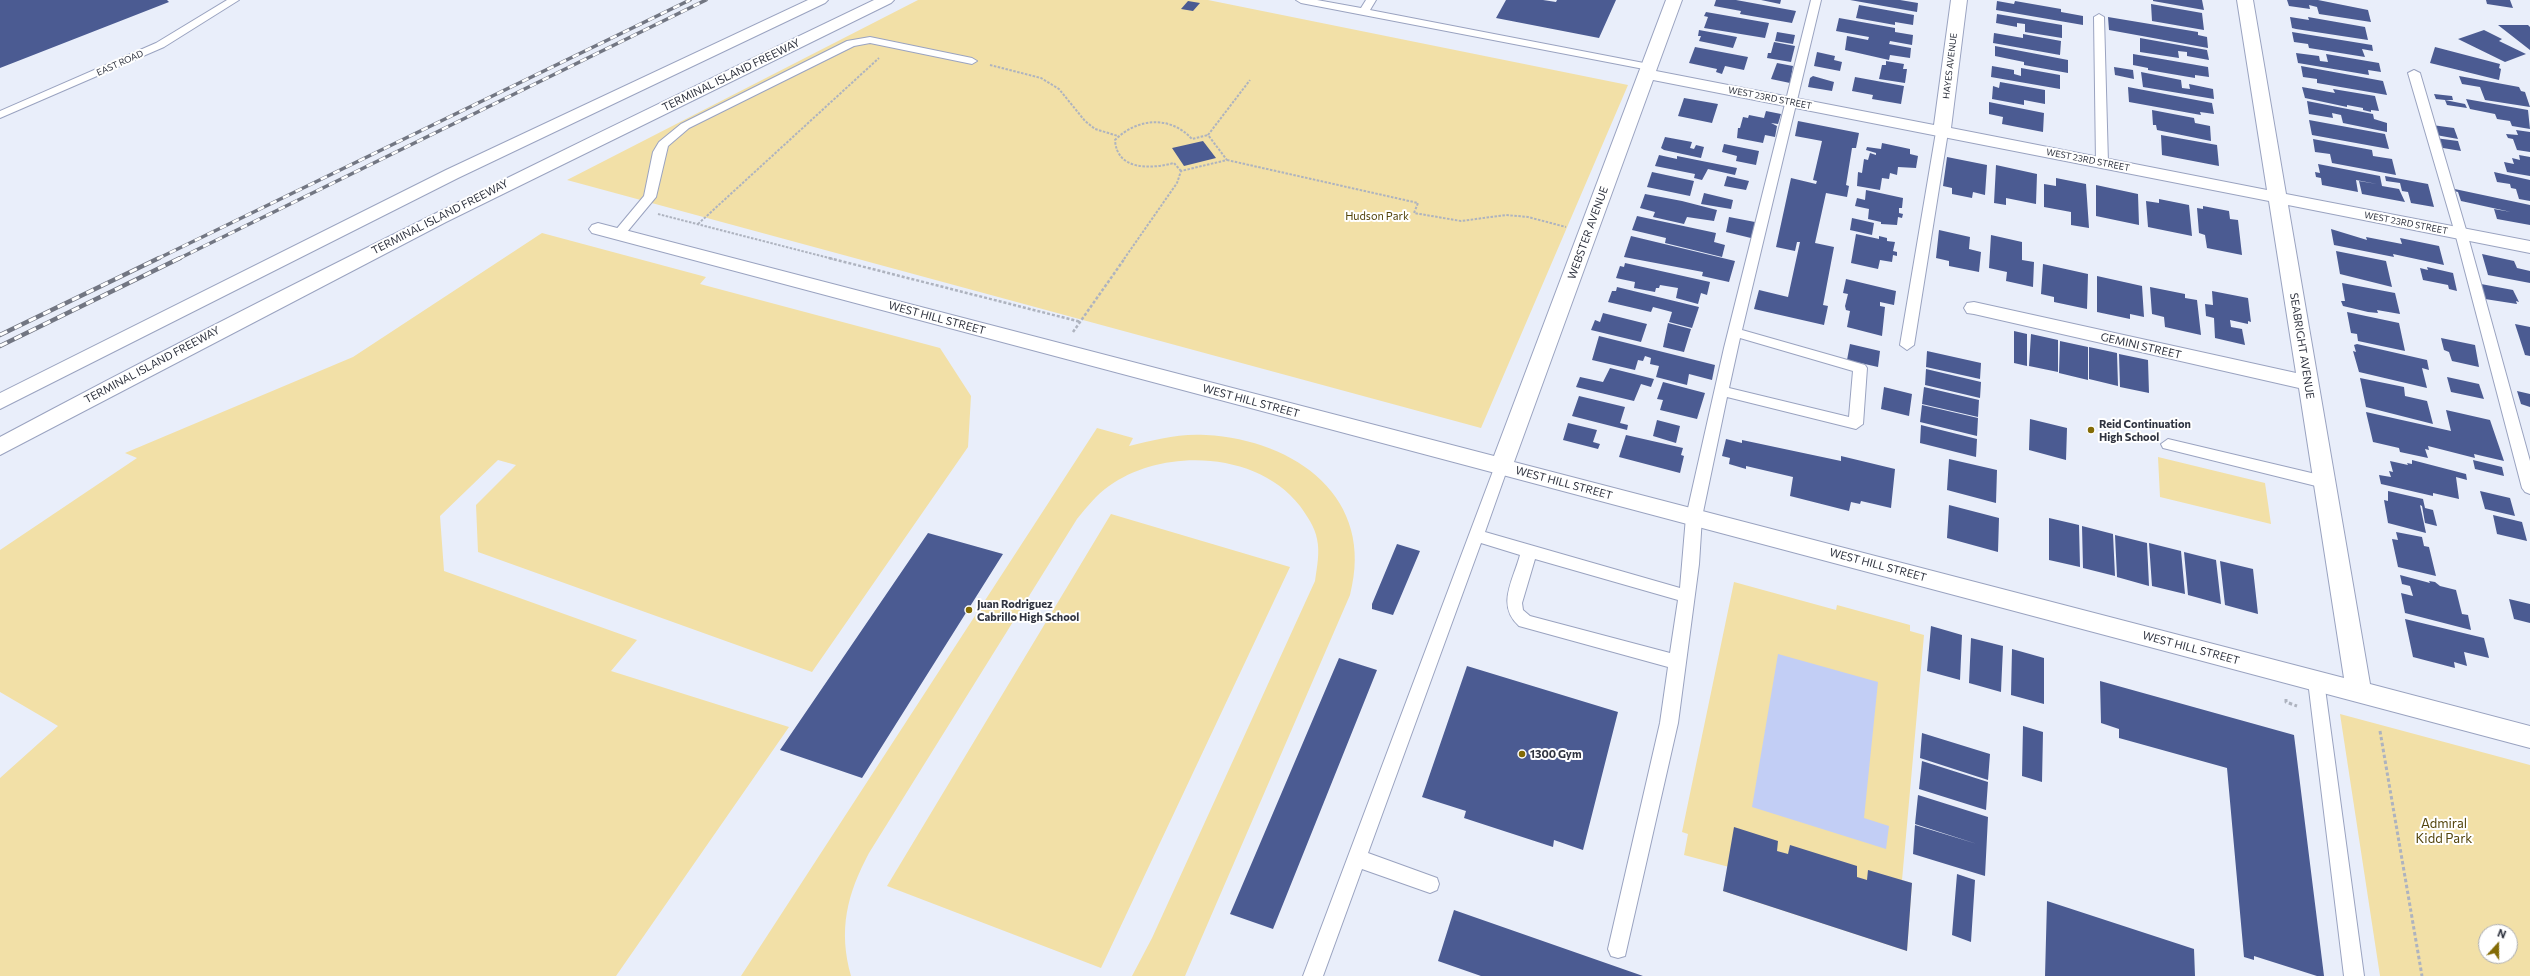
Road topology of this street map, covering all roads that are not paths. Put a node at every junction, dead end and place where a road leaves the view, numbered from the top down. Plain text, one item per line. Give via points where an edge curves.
1 (234, 0) edge
2 (820, 0) edge
3 (886, 0) edge
4 (1302, 0) edge
5 (1371, 0) edge
6 (1674, 0) edge
7 (1816, 0) edge
8 (1959, 0) edge
9 (2245, 0) edge
10 (1364, 12) junction
11 (2099, 17) dead end
12 (972, 61) road end
13 (1648, 71) junction
14 (2414, 73) dead end
15 (1791, 102) junction
16 (0, 115) edge
17 (1942, 132) junction
18 (2102, 163) junction
19 (2277, 197) junction
20 (608, 232) joint
21 (2461, 233) junction
22 (2530, 247) edge
23 (1974, 308) dead end
24 (1735, 332) junction
25 (1907, 345) dead end
26 (2308, 383) junction
27 (1722, 391) junction
28 (0, 402) edge
29 (2168, 444) dead end
30 (0, 447) edge
31 (1501, 466) junction
32 (2324, 482) junction
33 (2530, 488) edge
34 (1694, 517) junction
35 (1476, 536) junction
36 (1529, 552) junction
37 (1686, 596) junction
38 (1677, 662) junction
39 (2316, 681) junction
40 (2359, 692) junction
41 (2530, 737) edge
42 (1356, 858) junction
43 (1430, 884) dead end
44 (1618, 949) dead end
45 (1313, 976) edge
46 (2354, 976) edge

1 - 16 lane, EAST ROAD via 160,45
2 - 28 main road via 452,174
3 - 30 main road, TERMINAL ISLAND FREEWAY via 476,198 140,370
4 - 10 lane
5 - 10 lane
6 - 13 main road, WEBSTER AVENUE
7 - 15 lane
8 - 17 main road, HAYES AVENUE
9 - 19 main road, SEABRIGHT AVENUE
10 - 13 lane
11 - 18 lane
12 - 20 lane via 870,40 851,43 685,126 663,144 659,152 650,197 640,209
13 - 15 main road, WEST 23RD STREET
13 - 31 main road, WEBSTER AVENUE
14 - 21 lane
15 - 17 main road, WEST 23RD STREET
15 - 24 lane
17 - 18 main road, WEST 23RD STREET
17 - 25 lane
18 - 19 main road, WEST 23RD STREET
19 - 21 main road, WEST 23RD STREET
19 - 26 main road, SEABRIGHT AVENUE
20 - 31 main road, WEST HILL STREET
21 - 22 main road, WEST 23RD STREET
21 - 33 lane
23 - 26 main road, GEMINI STREET
24 - 27 lane
24 - 27 lane via 1860,368 1856,424
26 - 32 main road, SEABRIGHT AVENUE
27 - 34 lane
29 - 32 lane
31 - 34 main road, WEST HILL STREET
31 - 35 lane
32 - 40 main road, SEABRIGHT AVENUE
34 - 37 lane
34 - 39 main road, WEST HILL STREET
35 - 36 lane
35 - 42 lane
36 - 37 lane
36 - 38 lane via 1514,603 1516,613 1525,621
37 - 38 lane
38 - 44 lane via 1669,723
39 - 40 main road, WEST HILL STREET
39 - 46 lane
40 - 41 main road, WEST HILL STREET
42 - 43 lane
42 - 45 lane

